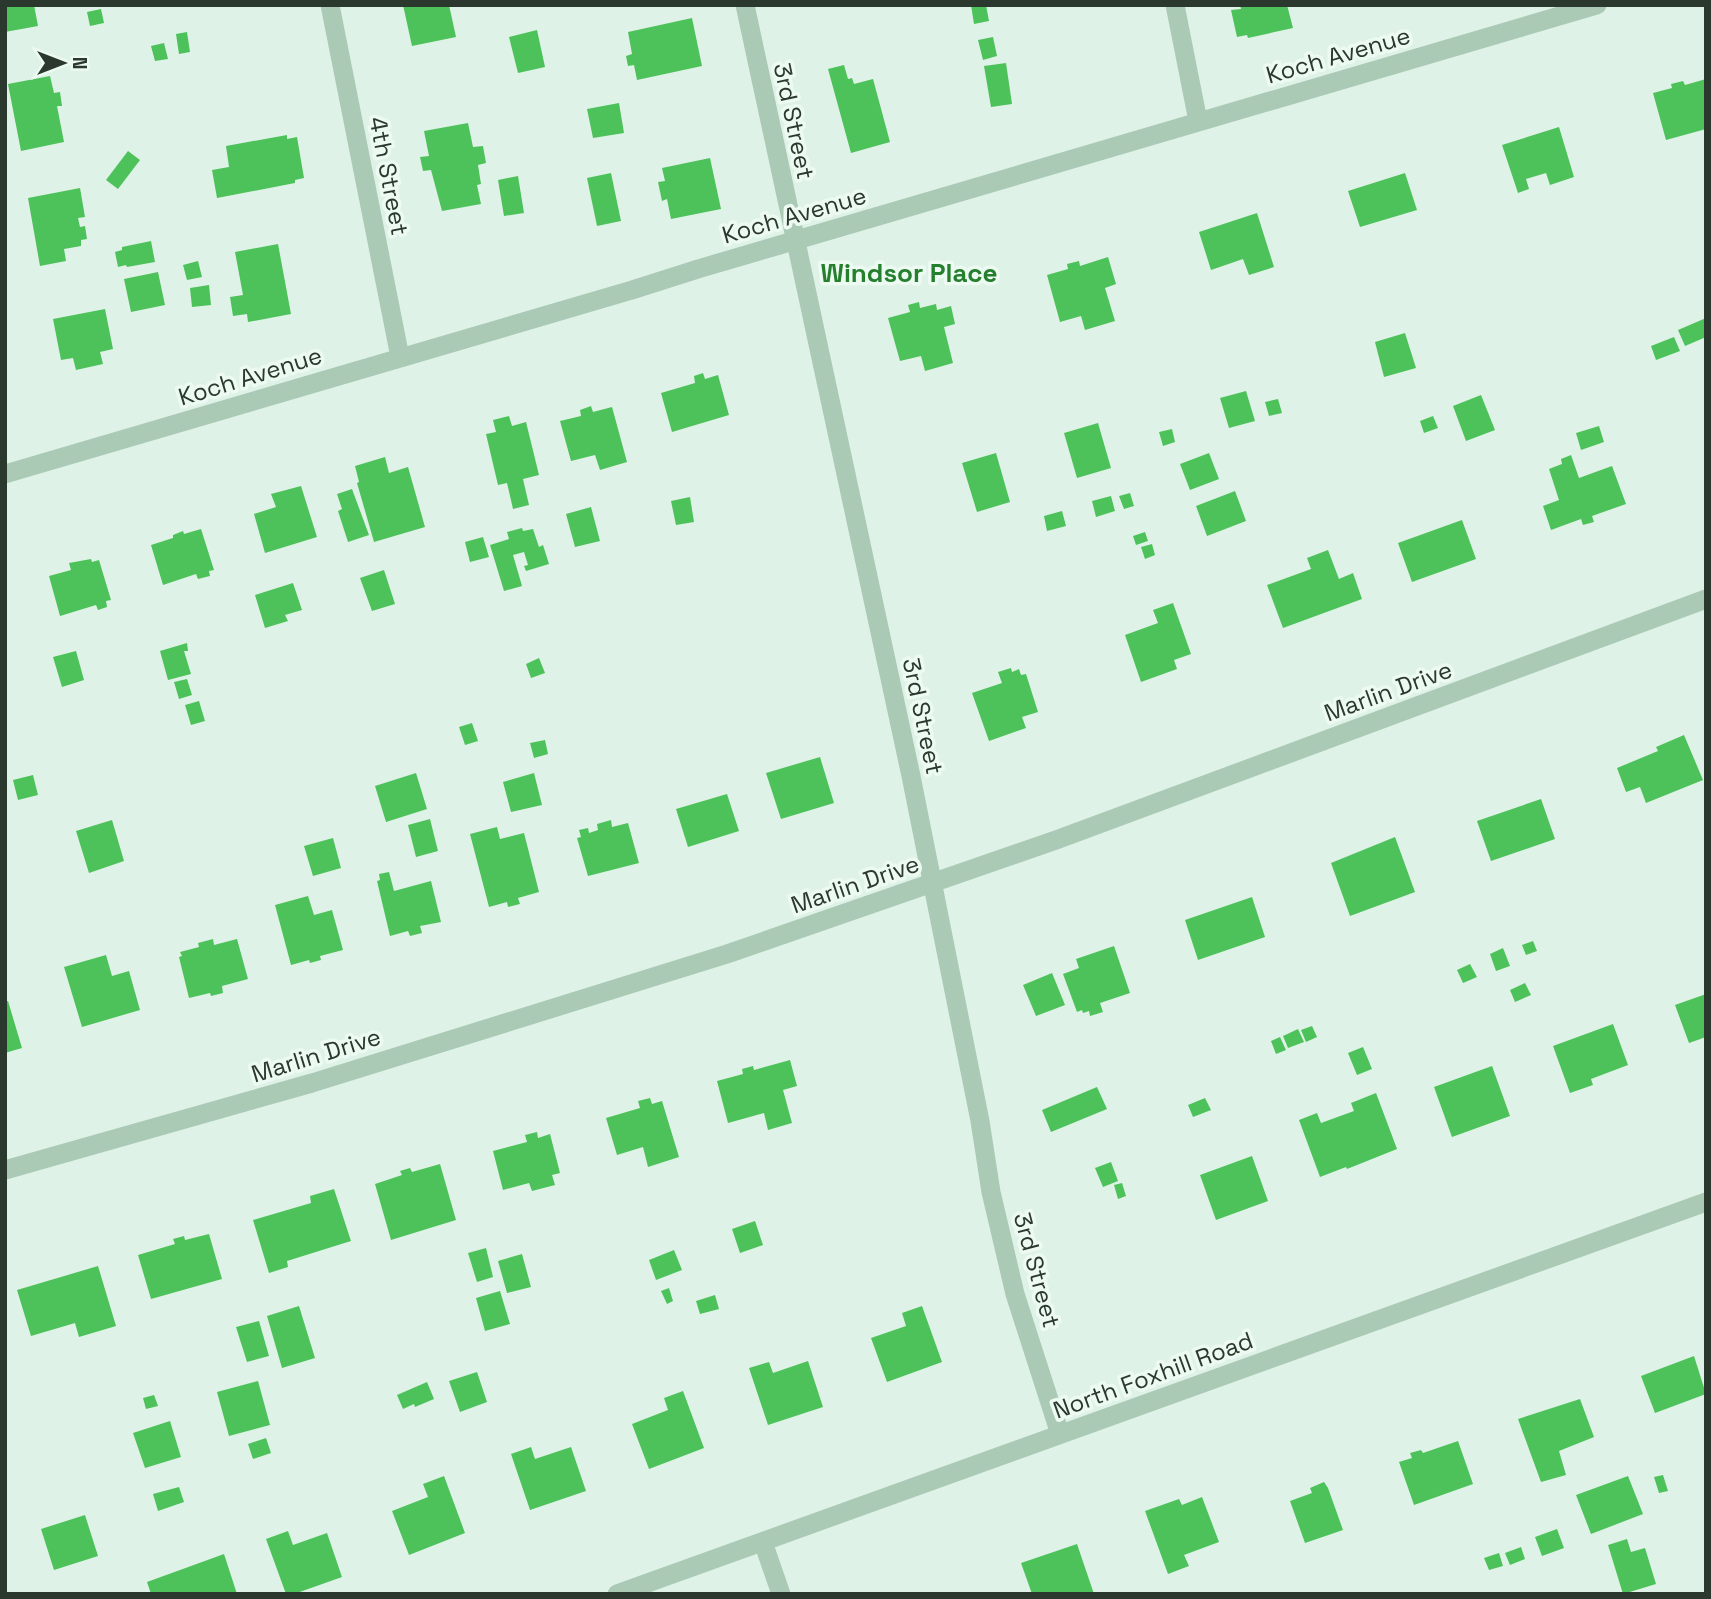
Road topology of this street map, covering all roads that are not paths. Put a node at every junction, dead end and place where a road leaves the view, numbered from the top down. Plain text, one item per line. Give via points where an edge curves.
1 (330, 5) edge
2 (745, 5) edge
3 (1175, 5) edge
4 (1597, 5) edge
5 (1198, 121) junction
6 (794, 241) junction
7 (400, 357) junction
8 (5, 474) edge
9 (1706, 599) edge
10 (932, 882) junction
11 (5, 1170) edge
12 (1706, 1202) edge
13 (1060, 1434) junction
14 (763, 1542) junction
15 (617, 1594) edge
16 (782, 1594) edge

1 - 7 street, 4th Street
2 - 6 street, 3rd Street
3 - 5 street
4 - 5 street, Koch Avenue
5 - 6 street, Koch Avenue
6 - 7 street, Koch Avenue
6 - 10 street, 3rd Street
7 - 8 street, Koch Avenue
9 - 10 street, Marlin Drive
10 - 11 street, Marlin Drive via 675,971 325,1079
10 - 13 street, 3rd Street via 991,1192 1015,1294
12 - 13 street, North Foxhill Road
13 - 14 street, North Foxhill Road
14 - 15 street, North Foxhill Road
14 - 16 street

